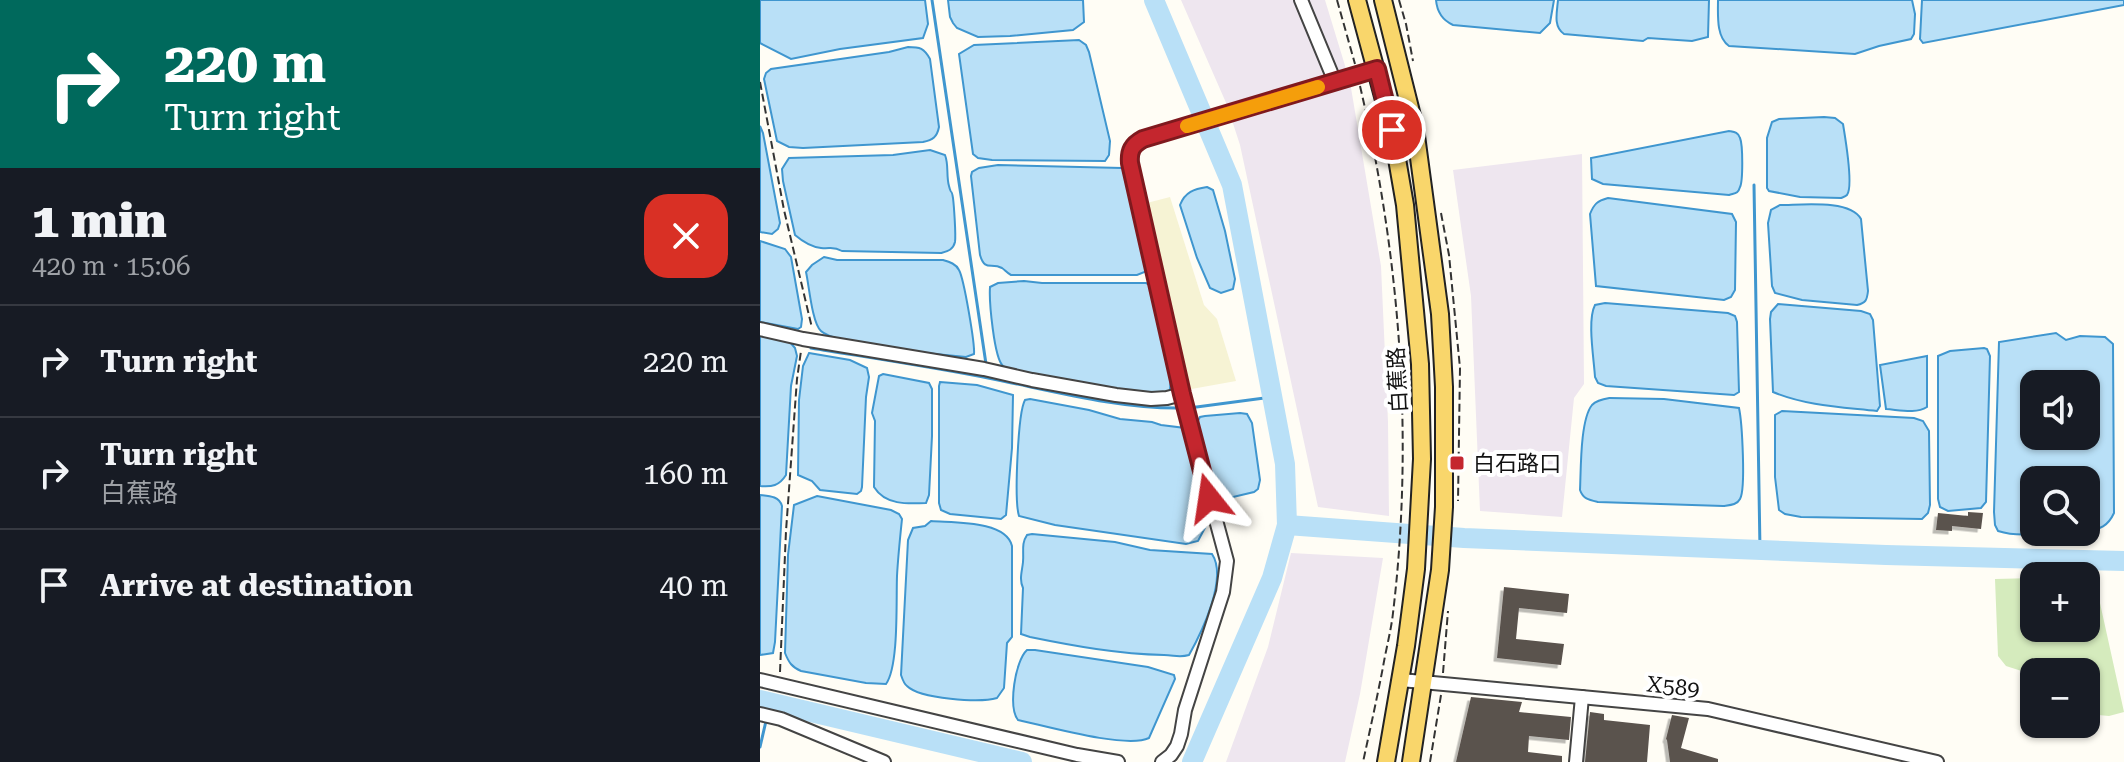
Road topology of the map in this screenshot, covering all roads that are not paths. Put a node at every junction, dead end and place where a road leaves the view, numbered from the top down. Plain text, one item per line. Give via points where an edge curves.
1 (1301, 0) edge
2 (1357, 0) edge
3 (1383, 0) edge
4 (1377, 69) junction
5 (1335, 82) junction
6 (760, 329) edge
7 (1183, 398) junction
8 (760, 680) edge
9 (1401, 680) junction
10 (1424, 682) junction
11 (1582, 697) junction
12 (760, 714) edge
13 (884, 762) edge
14 (1118, 762) edge
15 (1162, 762) edge
16 (1386, 762) edge
17 (1411, 762) edge
18 (1576, 762) edge
19 (1937, 762) edge

1 - 5 street
2 - 4 main road, 白蕉路
3 - 10 main road, 白蕉路 via 1415,128 1440,314 1444,507
4 - 5 street
4 - 9 main road, 白蕉路 via 1408,230 1420,364 1420,506
5 - 7 street via 1136,143 1130,156
6 - 7 street via 1116,395
7 - 15 street via 1227,571 1177,746
8 - 14 street
9 - 10 street, X589 / X589
9 - 16 main road, 白蕉路
10 - 11 street, X589 / X589
10 - 17 main road, 白蕉路
11 - 18 street
11 - 19 street, X589 / X589 via 1708,709
12 - 13 street

